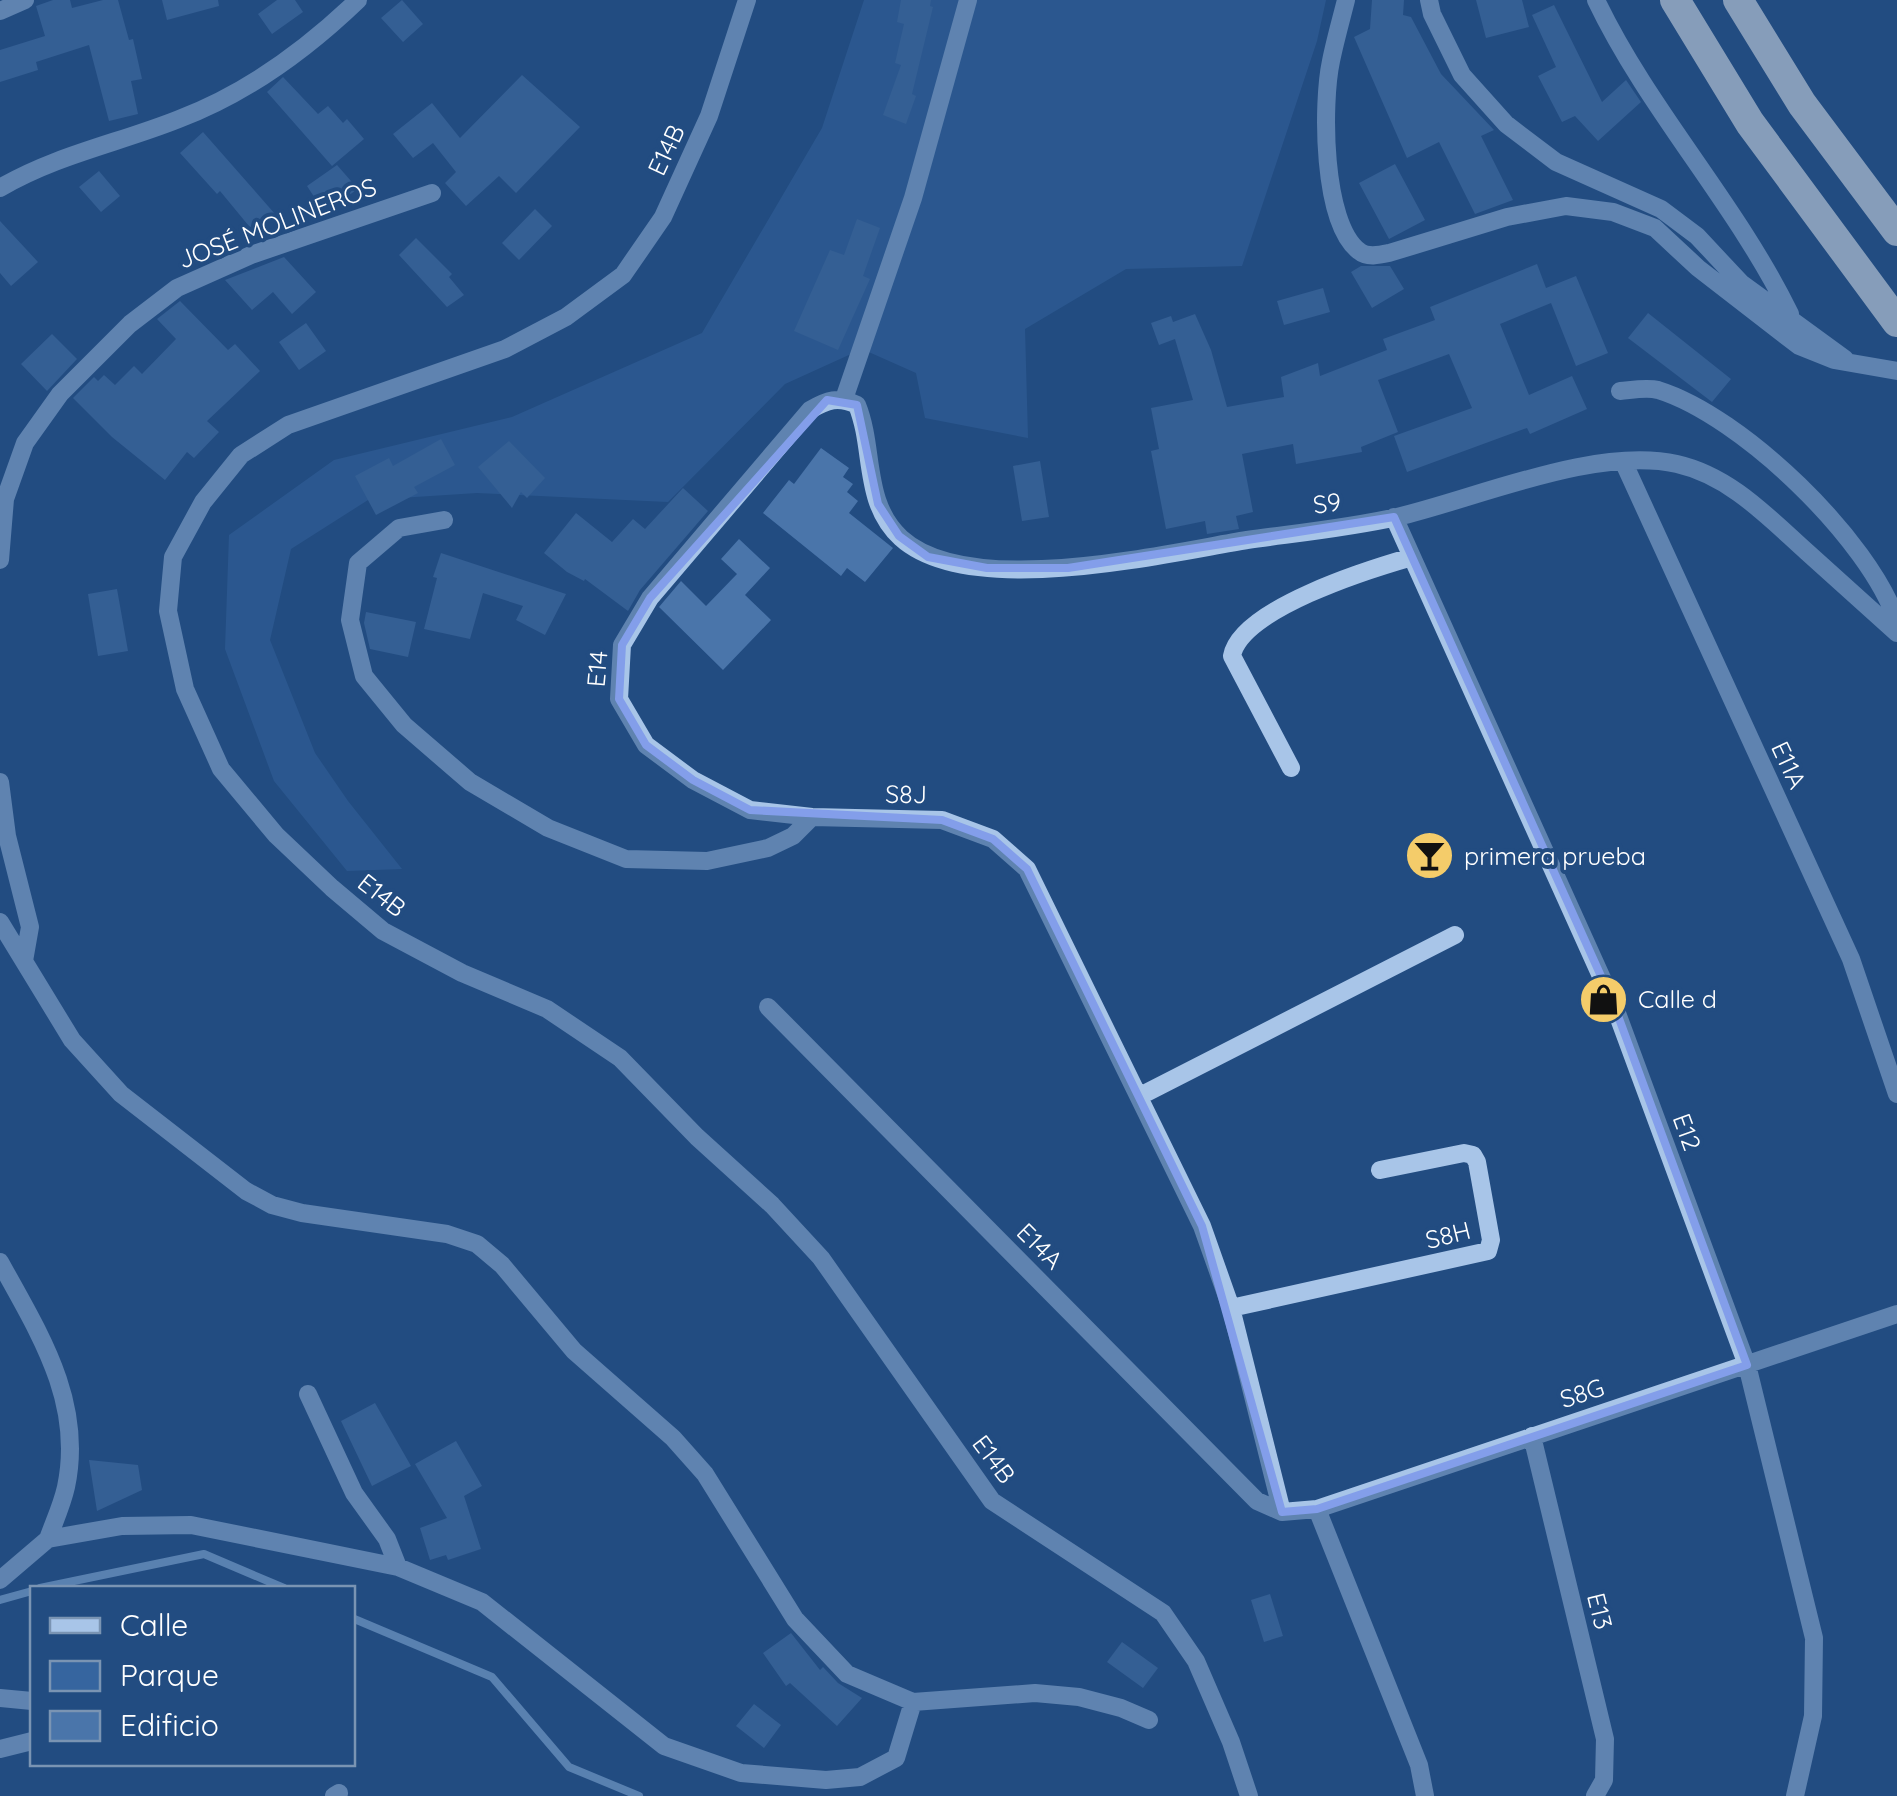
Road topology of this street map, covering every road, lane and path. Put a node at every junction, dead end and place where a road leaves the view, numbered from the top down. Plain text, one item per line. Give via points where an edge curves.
1 (25, 0) edge
2 (358, 0) edge
3 (746, 0) edge
4 (968, 0) edge
5 (1346, 0) edge
6 (1429, 0) edge
7 (1596, 0) edge
8 (1675, 0) edge
9 (1738, 0) edge
10 (0, 11) edge
11 (0, 188) edge
12 (432, 193) dead end
13 (1897, 231) edge
14 (1791, 317) junction
15 (1897, 322) edge
16 (1847, 360) junction
17 (1897, 371) edge
18 (1620, 391) dead end
19 (844, 399) junction
20 (1622, 461) junction
21 (1394, 518) junction
22 (444, 520) dead end
23 (1412, 556) junction
24 (0, 560) edge
25 (1897, 622) edge
26 (1897, 633) edge
27 (1291, 768) dead end
28 (0, 782) edge
29 (812, 817) junction
30 (0, 922) edge
31 (1455, 935) dead end
32 (24, 961) junction
33 (768, 1007) dead end
34 (1897, 1094) edge
35 (1140, 1096) junction
36 (1380, 1170) dead end
37 (0, 1262) edge
38 (1231, 1308) junction
39 (1897, 1314) edge
40 (1746, 1366) junction
41 (308, 1394) dead end
42 (1532, 1436) junction
43 (1317, 1508) junction
44 (1282, 1512) junction
45 (48, 1539) junction
46 (398, 1567) junction
47 (0, 1580) edge
48 (0, 1698) edge
49 (30, 1701) edge
50 (913, 1702) junction
51 (1148, 1720) dead end
52 (30, 1741) edge
53 (0, 1748) edge
54 (1249, 1796) edge
55 (1426, 1796) edge
56 (1595, 1796) edge
57 (1795, 1796) edge

1 - 10 street
2 - 11 street via 234,94
3 - 54 street, E14B via 703,130 663,217 623,275 505,350 288,425 241,456 203,502 173,557 168,611 184,689 222,769 276,835 332,888 383,931 547,1010 620,1058 772,1206 821,1258 992,1501 1163,1613 1196,1661
4 - 19 street via 913,198
5 - 16 street via 1330,65 1328,135 1338,222 1359,252 1390,254 1506,217 1566,206 1613,212 1654,228 1799,346
6 - 14 street via 1462,75 1506,124 1556,162 1660,208 1741,283
7 - 14 street via 1658,106 1764,262
8 - 15 highway via 1750,124
9 - 13 highway via 1802,104
12 - 24 street, JOSÉ MOLINEROS via 251,255 177,288 130,324 60,394 26,444 6,499
14 - 16 street
16 - 17 street
18 - 25 street via 1654,389 1743,436 1833,521
19 - 21 street, S9 via 857,405 864,423 878,504 899,536 928,558 987,568 1068,568
19 - 29 street, E14 via 810,410 650,598 622,645 619,699 646,744 692,780 750,810
20 - 21 street, S9
20 - 26 street, S9 via 1700,471 1742,495
20 - 34 street, E11A via 1851,959
21 - 23 street, E12
22 - 29 street via 399,528 358,563 350,620 364,676 404,725 470,782 548,828 626,859 707,861 768,848 794,836
23 - 27 street via 1312,593 1260,621 1233,648
23 - 40 street, E12 via 1614,1006
28 - 32 street via 30,928
29 - 35 street, S8J via 942,820 993,839 1027,869
30 - 32 street
31 - 35 street
32 - 50 street via 72,1040 121,1094 246,1191 302,1213 447,1234 477,1244 502,1264 574,1351 674,1438 705,1474 795,1618 847,1674
33 - 44 street, E14A via 1257,1502
35 - 38 street, S8J via 1202,1226
36 - 38 street, S8H via 1472,1154 1488,1251
37 - 45 street via 48,1350 70,1420 66,1487
38 - 44 street, S8J
39 - 40 street, S8G
40 - 42 street, S8G
40 - 57 street, E12 via 1814,1638 1813,1716
41 - 46 street
42 - 43 street, S8G
42 - 56 street, E13 via 1605,1740 1604,1780
43 - 44 street, S8G
43 - 55 street via 1420,1765
45 - 46 street via 122,1526 191,1525
45 - 47 street
46 - 50 street via 482,1602 664,1746 741,1773 860,1777 896,1758
48 - 49 street
50 - 51 street via 1050,1694 1108,1704
52 - 53 street

